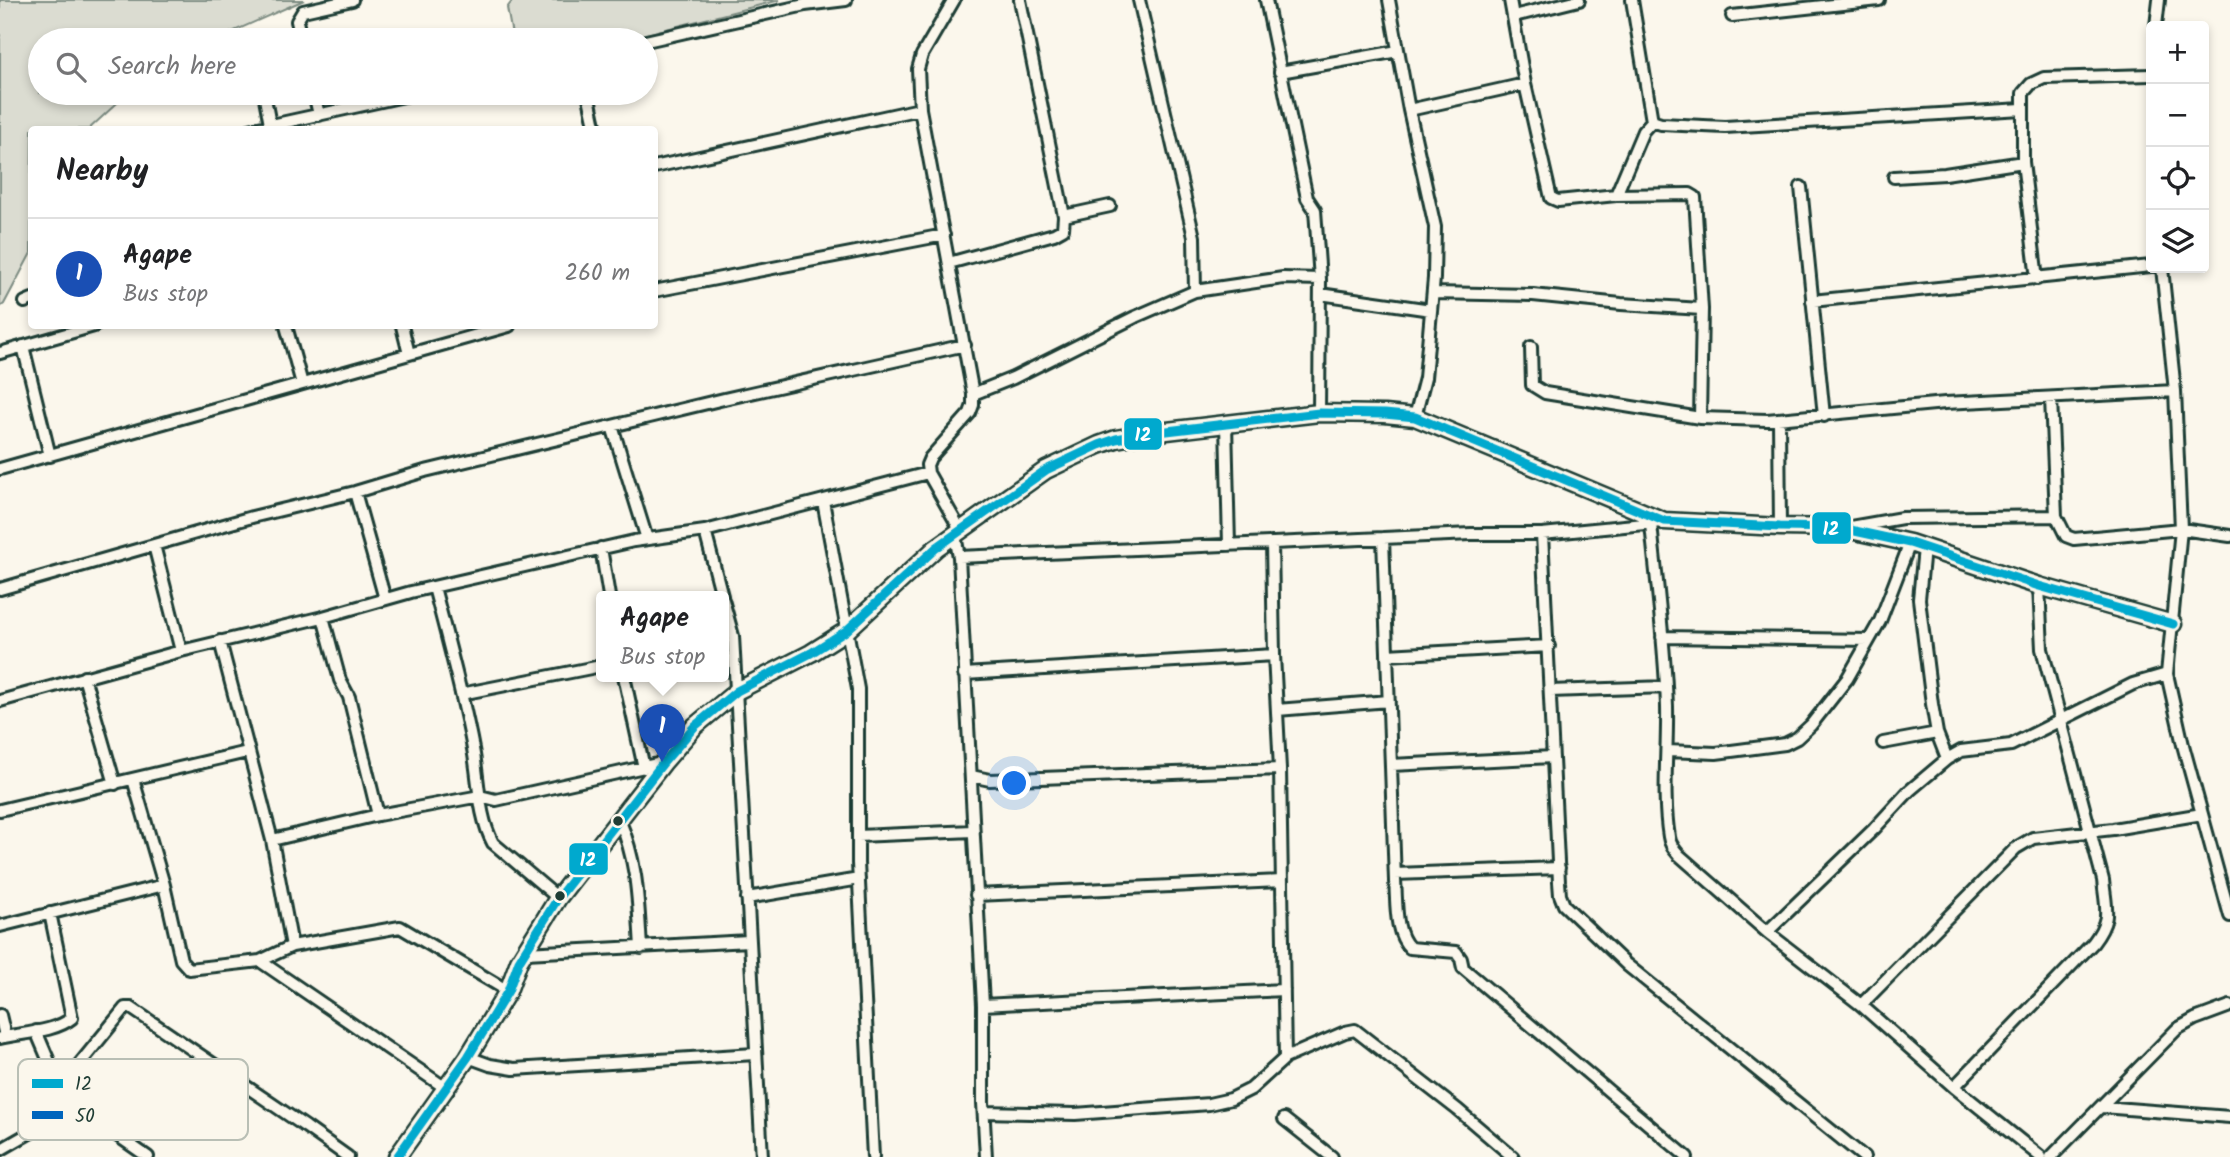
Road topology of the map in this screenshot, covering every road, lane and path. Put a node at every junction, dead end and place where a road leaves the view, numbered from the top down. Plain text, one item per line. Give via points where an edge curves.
1 (352, 0) edge
2 (846, 0) edge
3 (954, 0) edge
4 (1020, 0) edge
5 (1139, 0) edge
6 (1266, 0) edge
7 (1389, 0) edge
8 (1510, 0) edge
9 (1579, 0) edge
10 (1632, 0) edge
11 (1880, 0) edge
12 (2158, 0) edge
13 (1850, 1) edge
14 (804, 2) edge
15 (1514, 16) junction
16 (1732, 16) dead end
17 (2156, 21) edge
18 (298, 28) edge
19 (658, 38) edge
20 (1398, 51) junction
21 (1280, 72) junction
22 (2146, 75) edge
23 (1525, 84) junction
24 (266, 105) edge
25 (317, 105) edge
26 (364, 105) edge
27 (591, 105) edge
28 (920, 109) junction
29 (2022, 109) junction
30 (1409, 110) junction
31 (319, 115) junction
32 (1652, 121) junction
33 (271, 126) edge
34 (275, 126) edge
35 (595, 126) edge
36 (2023, 162) junction
37 (658, 166) edge
38 (1894, 177) dead end
39 (1801, 187) dead end
40 (1616, 195) junction
41 (1110, 206) dead end
42 (1064, 216) junction
43 (944, 235) junction
44 (949, 262) junction
45 (2146, 266) edge
46 (2163, 273) edge
47 (1321, 279) junction
48 (2037, 279) junction
49 (658, 289) edge
50 (1195, 291) junction
51 (1433, 293) junction
52 (1320, 294) junction
53 (1812, 301) junction
54 (1702, 309) junction
55 (1431, 310) junction
56 (83, 329) edge
57 (287, 329) edge
58 (403, 329) edge
59 (498, 329) edge
60 (965, 345) junction
61 (23, 346) junction
62 (1531, 347) dead end
63 (0, 353) edge
64 (409, 354) junction
65 (302, 384) junction
66 (2175, 391) junction
67 (973, 394) junction
68 (2051, 398) junction
69 (1319, 413) junction
70 (1824, 415) junction
71 (1415, 417) junction
72 (1700, 418) junction
73 (1779, 420) junction
74 (1226, 423) junction
75 (612, 426) junction
76 (50, 456) junction
77 (0, 469) edge
78 (928, 473) junction
79 (355, 492) junction
80 (822, 501) junction
81 (2056, 516) junction
82 (1658, 522) junction
83 (1780, 527) junction
84 (1842, 528) junction
85 (2181, 529) junction
86 (705, 531) junction
87 (958, 533) junction
88 (1542, 534) junction
89 (2230, 536) edge
90 (1383, 538) junction
91 (647, 539) junction
92 (1272, 543) junction
93 (154, 545) junction
94 (1229, 545) junction
95 (1917, 546) junction
96 (601, 548) junction
97 (959, 557) junction
98 (2039, 586) junction
99 (435, 587) junction
100 (0, 589) edge
101 (608, 591) edge
102 (721, 591) edge
103 (385, 599) junction
104 (323, 617) junction
105 (729, 621) edge
106 (2173, 624) junction
107 (846, 631) junction
108 (1662, 637) junction
109 (1869, 640) junction
110 (220, 641) junction
111 (1549, 646) junction
112 (181, 650) junction
113 (1274, 655) junction
114 (1387, 655) junction
115 (596, 667) edge
116 (964, 674) junction
117 (2168, 674) junction
118 (84, 677) junction
119 (625, 682) edge
120 (1666, 687) junction
121 (737, 691) junction
122 (1550, 691) junction
123 (461, 694) junction
124 (0, 701) edge
125 (1389, 701) junction
126 (1277, 710) junction
127 (2060, 720) junction
128 (1937, 733) junction
129 (1883, 743) dead end
130 (1667, 751) junction
131 (247, 752) junction
132 (1553, 757) junction
133 (1947, 758) junction
134 (663, 763) junction
135 (1391, 765) junction
136 (644, 768) junction
137 (1280, 769) junction
138 (971, 776) junction
139 (133, 779) junction
140 (990, 780) junction
141 (114, 784) junction
142 (972, 791) junction
143 (480, 796) junction
144 (0, 810) edge
145 (2202, 814) junction
146 (378, 815) junction
147 (620, 819) junction
148 (972, 831) junction
149 (2091, 832) junction
150 (858, 836) junction
151 (272, 840) junction
152 (1559, 868) junction
153 (1395, 874) junction
154 (859, 879) junction
155 (1282, 881) junction
156 (164, 885) junction
157 (976, 895) junction
158 (558, 898) junction
159 (747, 898) junction
160 (50, 913) junction
161 (2230, 916) edge
162 (0, 926) edge
163 (1768, 932) junction
164 (749, 941) junction
165 (292, 946) junction
166 (641, 948) junction
167 (526, 953) junction
168 (260, 961) junction
169 (508, 990) junction
170 (1284, 990) junction
171 (983, 1005) junction
172 (1861, 1005) junction
173 (2230, 1006) edge
174 (0, 1015) edge
175 (36, 1031) junction
176 (3, 1037) edge
177 (755, 1054) junction
178 (468, 1057) junction
179 (1284, 1058) junction
180 (48, 1059) edge
181 (87, 1059) edge
182 (207, 1059) edge
183 (248, 1087) edge
184 (1954, 1087) junction
185 (447, 1088) junction
186 (2102, 1107) junction
187 (984, 1112) junction
188 (2230, 1117) edge
189 (1284, 1119) dead end
190 (18, 1140) edge
191 (125, 1140) edge
192 (0, 1150) edge
193 (148, 1157) edge
194 (348, 1157) edge
195 (397, 1157) edge
196 (762, 1157) edge
197 (873, 1157) edge
198 (986, 1157) edge
199 (1332, 1157) edge
200 (1513, 1157) edge
201 (1688, 1157) edge
202 (1864, 1157) edge
203 (2040, 1157) edge
204 (2051, 1157) edge

1 - 18 street via 303,11
2 - 14 street
3 - 28 street via 922,55
4 - 42 street
5 - 50 street via 1194,237
6 - 21 street
7 - 20 street
8 - 15 street
9 - 15 street
10 - 32 street
11 - 13 street
12 - 17 street
13 - 16 street
14 - 19 street
15 - 23 street
20 - 21 street
20 - 30 street
21 - 47 street via 1307,198 1315,210
22 - 29 street via 2044,78 2023,93
23 - 30 street
23 - 40 street via 1551,198
24 - 33 street
25 - 31 street
26 - 31 street
27 - 35 street
28 - 37 street
28 - 43 street
29 - 32 street via 1725,127
29 - 36 street
30 - 51 street via 1435,227
31 - 34 street
32 - 40 street via 1643,131
36 - 38 street
36 - 48 street
39 - 53 street
40 - 54 street via 1695,197
41 - 42 street
42 - 44 street via 1060,232
43 - 44 street
43 - 49 street
44 - 60 street
45 - 48 street
46 - 66 street
47 - 50 street via 1283,278
47 - 52 street
48 - 53 street
50 - 67 street
51 - 54 street via 1533,295
51 - 55 street
52 - 55 street
52 - 69 street
53 - 70 street
54 - 72 street
55 - 71 street via 1425,378
56 - 61 street
57 - 65 street
58 - 64 street
59 - 64 street
60 - 67 street
60 - 75 street
61 - 63 street
61 - 76 street
62 - 72 street via 1532,385 1545,393
64 - 65 street
65 - 76 street
66 - 68 street
66 - 85 street
67 - 78 street via 970,413 930,458
68 - 70 street
68 - 81 street
69 - 71 street
69 - 74 street
70 - 73 street
71 - 82 street
72 - 73 street
73 - 83 street
74 - 87 street via 1098,445 1046,470
74 - 94 street
75 - 79 street
75 - 91 street
76 - 77 street
78 - 80 street
78 - 87 street
79 - 93 street
79 - 103 street
80 - 86 street
80 - 107 street
81 - 84 street via 1902,519
81 - 85 street via 2066,536 2074,539
82 - 83 street
82 - 88 street
82 - 108 street
83 - 84 street
84 - 95 street
85 - 89 street
85 - 106 street
86 - 91 street
86 - 102 street
87 - 97 street
87 - 107 street
88 - 90 street
88 - 111 street
90 - 92 street
90 - 114 street
91 - 96 street
92 - 94 street
92 - 113 street
93 - 100 street
93 - 112 street
94 - 97 street
95 - 98 street
95 - 109 street
95 - 128 street via 1919,599
96 - 99 street
96 - 101 street
97 - 116 street
98 - 106 street
98 - 127 street via 2042,649
99 - 103 street
99 - 123 street
103 - 104 street
104 - 110 street
104 - 146 street via 349,697
105 - 121 street
106 - 117 street
107 - 121 street
107 - 150 street via 858,689
108 - 109 street
108 - 120 street
109 - 130 street via 1847,679 1797,738 1785,744 1716,752
110 - 112 street
110 - 131 street
111 - 114 street
111 - 122 street
112 - 118 street
113 - 116 street
113 - 126 street
114 - 125 street
115 - 123 street
116 - 138 street
117 - 127 street via 2133,684
117 - 145 street
118 - 124 street
118 - 141 street
119 - 136 street
120 - 122 street
120 - 130 street
121 - 134 street via 695,726
121 - 159 street
122 - 132 street
123 - 143 street
125 - 126 street
125 - 135 street
126 - 137 street
127 - 133 street via 2011,745 1961,751
127 - 149 street
128 - 129 street
128 - 133 street
130 - 163 street via 1665,791 1672,847
131 - 139 street
131 - 151 street
132 - 135 street
132 - 152 street
133 - 163 street
134 - 136 street
134 - 147 street
135 - 153 street
136 - 143 street via 496,800
137 - 140 street
137 - 155 street
138 - 140 street
138 - 142 street
139 - 141 street
139 - 156 street
140 - 142 street
141 - 144 street
142 - 148 street
143 - 146 street
143 - 158 street via 493,844
145 - 149 street
145 - 161 street
146 - 151 street
147 - 158 street
147 - 166 street via 636,869
148 - 150 street
148 - 157 street
149 - 172 street via 2033,838 2016,848
149 - 184 street via 2103,880 2104,928
150 - 154 street
151 - 165 street
152 - 153 street
152 - 202 street via 1564,905 1627,965
153 - 201 street via 1398,923 1410,948 1456,952 1463,968
154 - 159 street
154 - 197 street
155 - 157 street
155 - 170 street
156 - 160 street
156 - 168 street via 181,960 190,969
157 - 171 street
158 - 167 street
159 - 164 street
160 - 162 street
160 - 175 street via 72,1018
163 - 172 street
164 - 166 street
164 - 177 street
165 - 168 street
165 - 169 street via 400,927
166 - 167 street
167 - 169 street
168 - 185 street
169 - 178 street
170 - 171 street
170 - 179 street
171 - 187 street
172 - 184 street
173 - 186 street via 2177,1029
174 - 176 street
175 - 176 street
175 - 180 street
177 - 178 street via 514,1069
177 - 196 street
178 - 185 street
179 - 187 street via 1251,1089 1209,1104 1075,1114
179 - 200 street via 1355,1030
181 - 182 street via 125,1008 131,1008
183 - 194 street
184 - 203 street
185 - 195 street
186 - 188 street
186 - 204 street
187 - 198 street
189 - 199 street
190 - 192 street
191 - 193 street

